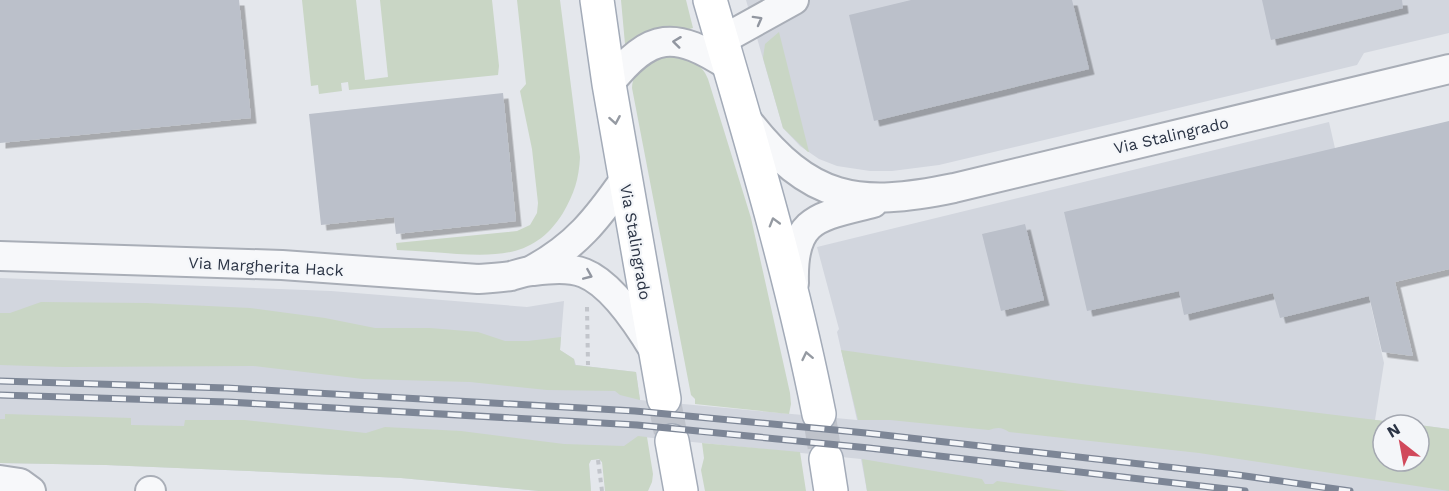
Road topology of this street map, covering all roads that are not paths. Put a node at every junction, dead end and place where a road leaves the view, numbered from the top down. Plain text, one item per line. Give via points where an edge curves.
1 (597, 0) edge
2 (710, 0) edge
3 (794, 0) edge
4 (726, 53) junction
5 (1449, 69) edge
6 (609, 84) junction
7 (744, 118) junction
8 (625, 179) junction
9 (893, 198) junction
10 (0, 256) edge
11 (530, 271) junction
12 (795, 299) junction
13 (657, 355) junction
14 (664, 399) tunnel mouth
15 (819, 414) tunnel mouth
16 (672, 441) tunnel mouth
17 (826, 459) tunnel mouth
18 (0, 480) edge
19 (679, 489) edge
20 (31, 491) edge
21 (831, 491) edge

1 - 6 main road, Via Stalingrado
2 - 4 main road, Via Stalingrado
4 -> 3 street
4 -> 6 street via 663,41 628,62
4 - 7 main road, Via Stalingrado
5 - 9 street, Via Stalingrado via 954,188
6 -> 8 main road, Via Stalingrado
7 - 9 street, Via Stalingrado via 777,156 805,177 851,195
12 -> 7 main road, Via Stalingrado
8 - 11 street, Via Margherita Hack via 591,225 563,250
8 - 13 main road, Via Stalingrado
9 - 12 street, Via Stalingrado via 831,213 804,230 797,245
10 - 11 street, Via Margherita Hack via 282,266 478,279
11 -> 13 street, Via Margherita Hack via 562,269 598,280
15 -> 12 main road, Via Stalingrado
13 - 14 main road, Via Stalingrado
16 - 19 main road
17 - 21 main road
18 - 20 street via 20,483

